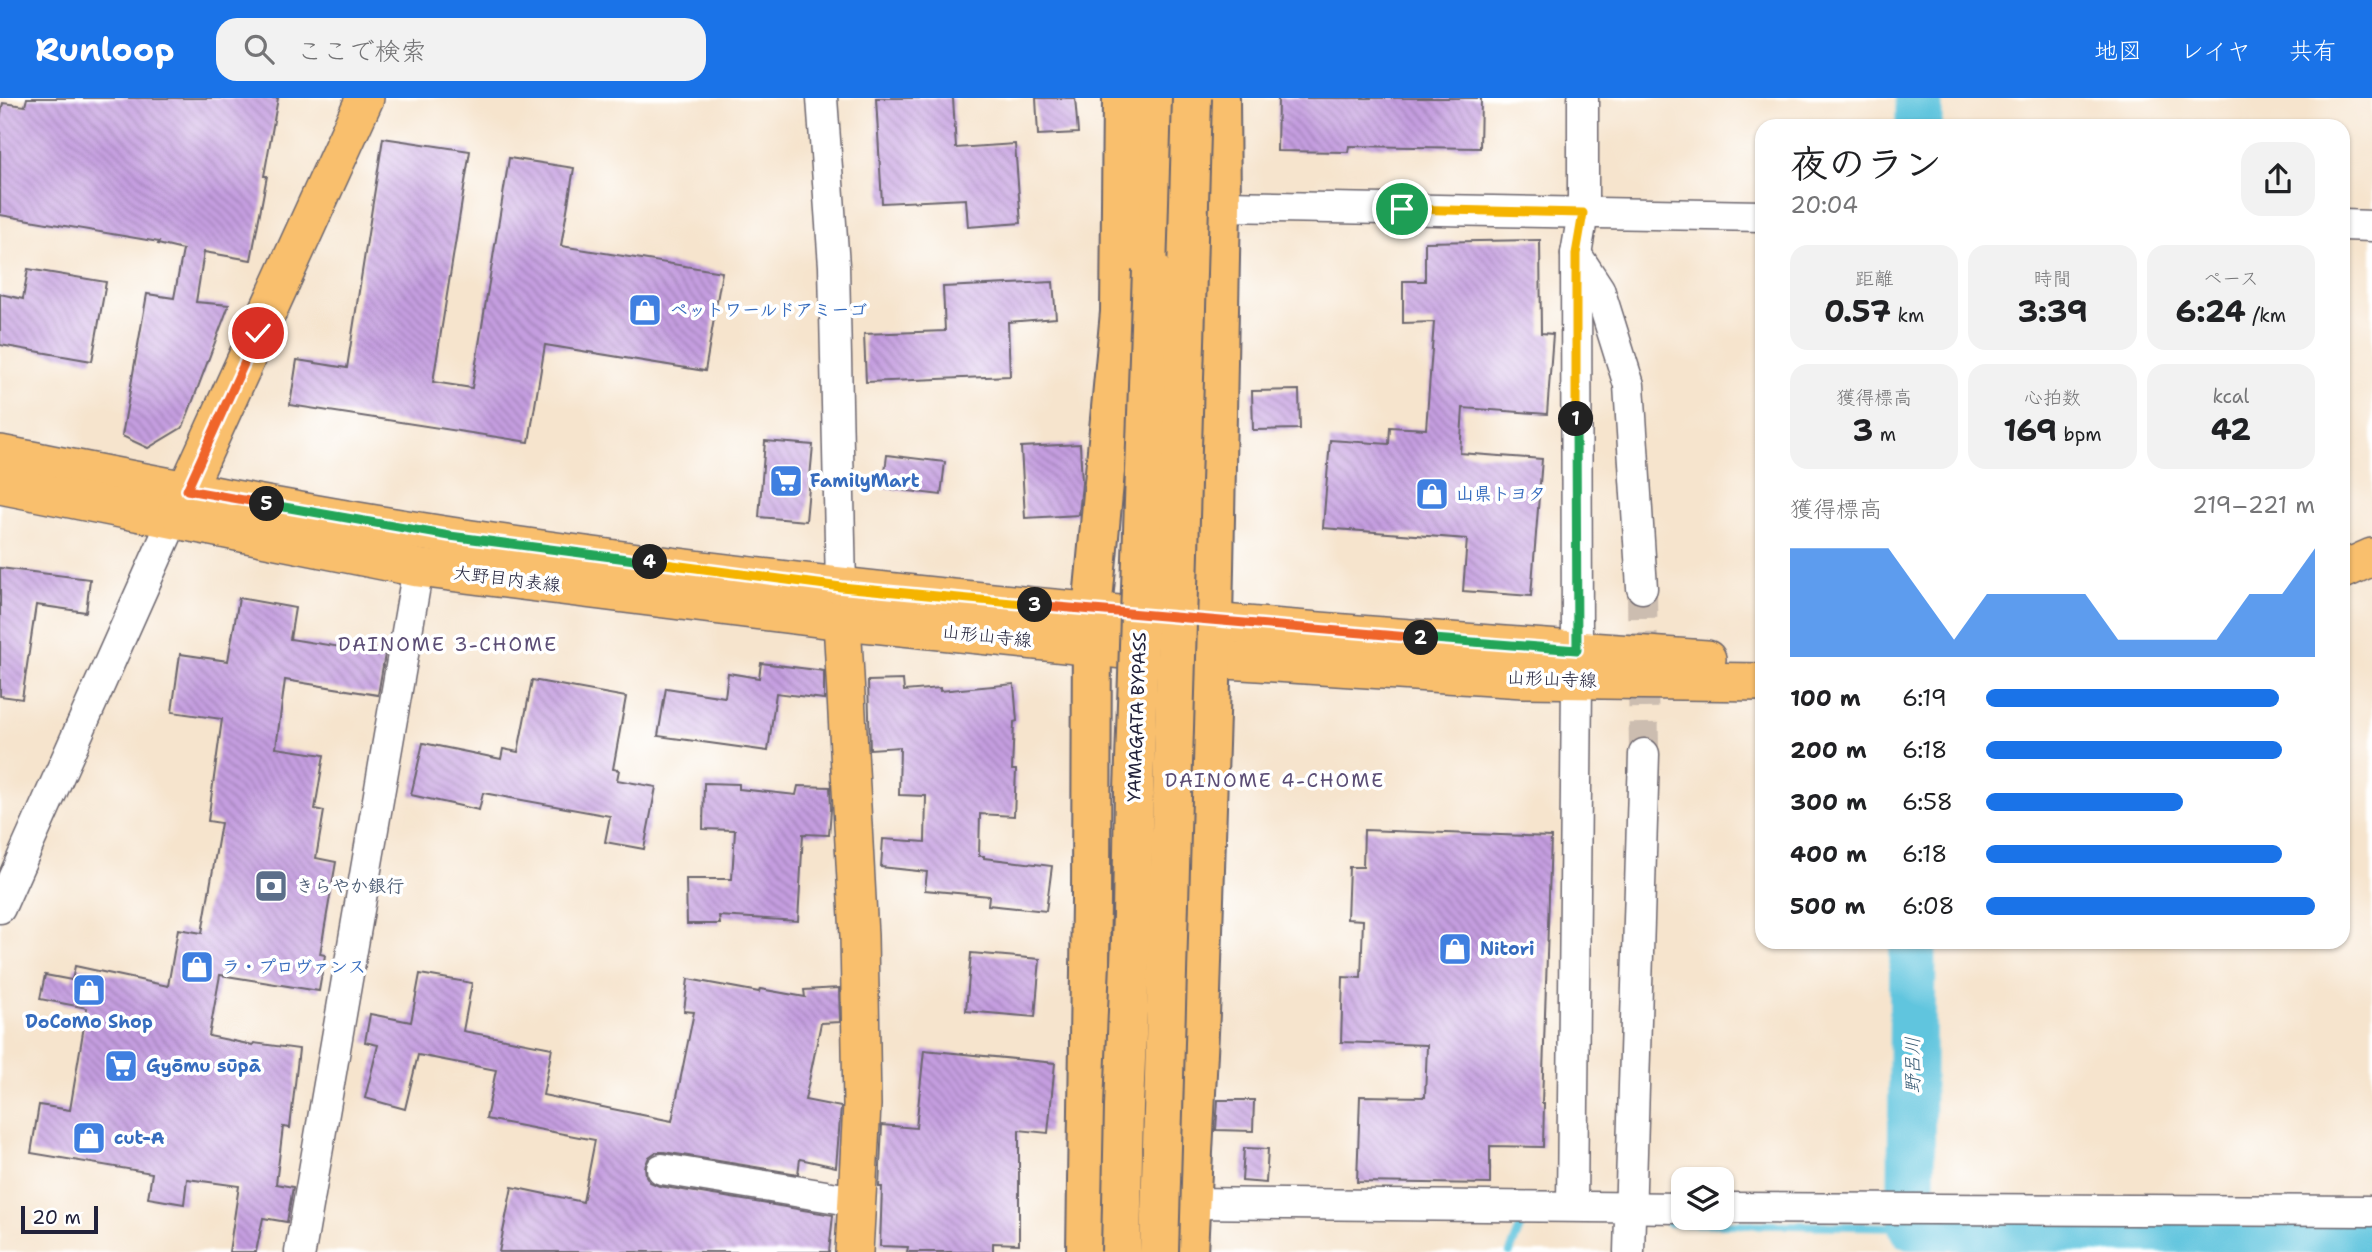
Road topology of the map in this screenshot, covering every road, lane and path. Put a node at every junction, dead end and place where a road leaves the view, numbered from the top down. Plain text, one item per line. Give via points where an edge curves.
1 (365, 98) edge
2 (822, 98) edge
3 (1122, 98) edge
4 (1152, 98) edge
5 (1192, 98) edge
6 (1220, 98) edge
7 (1583, 98) edge
8 (1221, 206) junction
9 (1583, 213) junction
10 (1755, 216) edge
11 (2350, 225) edge
12 (2372, 226) edge
13 (1576, 254) junction
14 (0, 454) edge
15 (0, 485) edge
16 (180, 504) junction
17 (2372, 557) edge
18 (2350, 567) edge
19 (418, 568) junction
20 (1642, 588) tunnel mouth
21 (842, 604) junction
22 (1213, 621) junction
23 (1091, 629) junction
24 (1211, 659) junction
25 (1755, 662) edge
26 (1577, 666) junction
27 (1755, 681) edge
28 (1644, 754) tunnel mouth
29 (0, 908) edge
30 (662, 1169) dead end
31 (856, 1200) junction
32 (1190, 1203) junction
33 (1572, 1206) junction
34 (1630, 1208) junction
35 (1671, 1208) edge
36 (1734, 1208) edge
37 (2372, 1211) edge
38 (300, 1252) edge
39 (854, 1252) edge
40 (1086, 1252) edge
41 (1121, 1252) edge
42 (1159, 1252) edge
43 (1188, 1252) edge
44 (1629, 1252) edge

1 - 16 main road
2 - 21 street via 834,266
3 - 23 highway via 1120,312
4 - 41 highway, YAMAGATA BYPASS, bridge via 1152,284
5 - 42 highway, YAMAGATA BYPASS, bridge
6 - 8 highway
7 - 9 street
8 - 9 street
8 - 22 highway
9 - 10 street
9 - 13 street
11 - 12 street
13 - 20 street via 1599,289 1629,385
13 - 26 street
14 - 16 main road
15 - 16 main road
16 - 19 main road, 大野目内表線
16 - 21 main road, 大野目内表線 via 450,536
16 - 29 street
17 - 18 main road
19 - 21 main road, 大野目内表線
19 - 38 street
21 - 23 main road, 山形山寺線
21 - 31 main road via 859,936 862,1105
22 - 23 main road, 山形山寺線
22 - 24 highway
22 - 26 main road, 山形山寺線
23 - 24 main road, 山形山寺線
23 - 40 highway
24 - 26 main road, 山形山寺線 via 1522,691
24 - 32 highway via 1215,805
25 - 26 main road, 山形山寺線
26 - 27 main road, 山形山寺線
26 - 33 street via 1562,802
28 - 34 street
30 - 31 street
31 - 39 main road
32 - 33 street
32 - 43 highway
33 - 34 street
34 - 35 street
34 - 44 street
36 - 37 street

